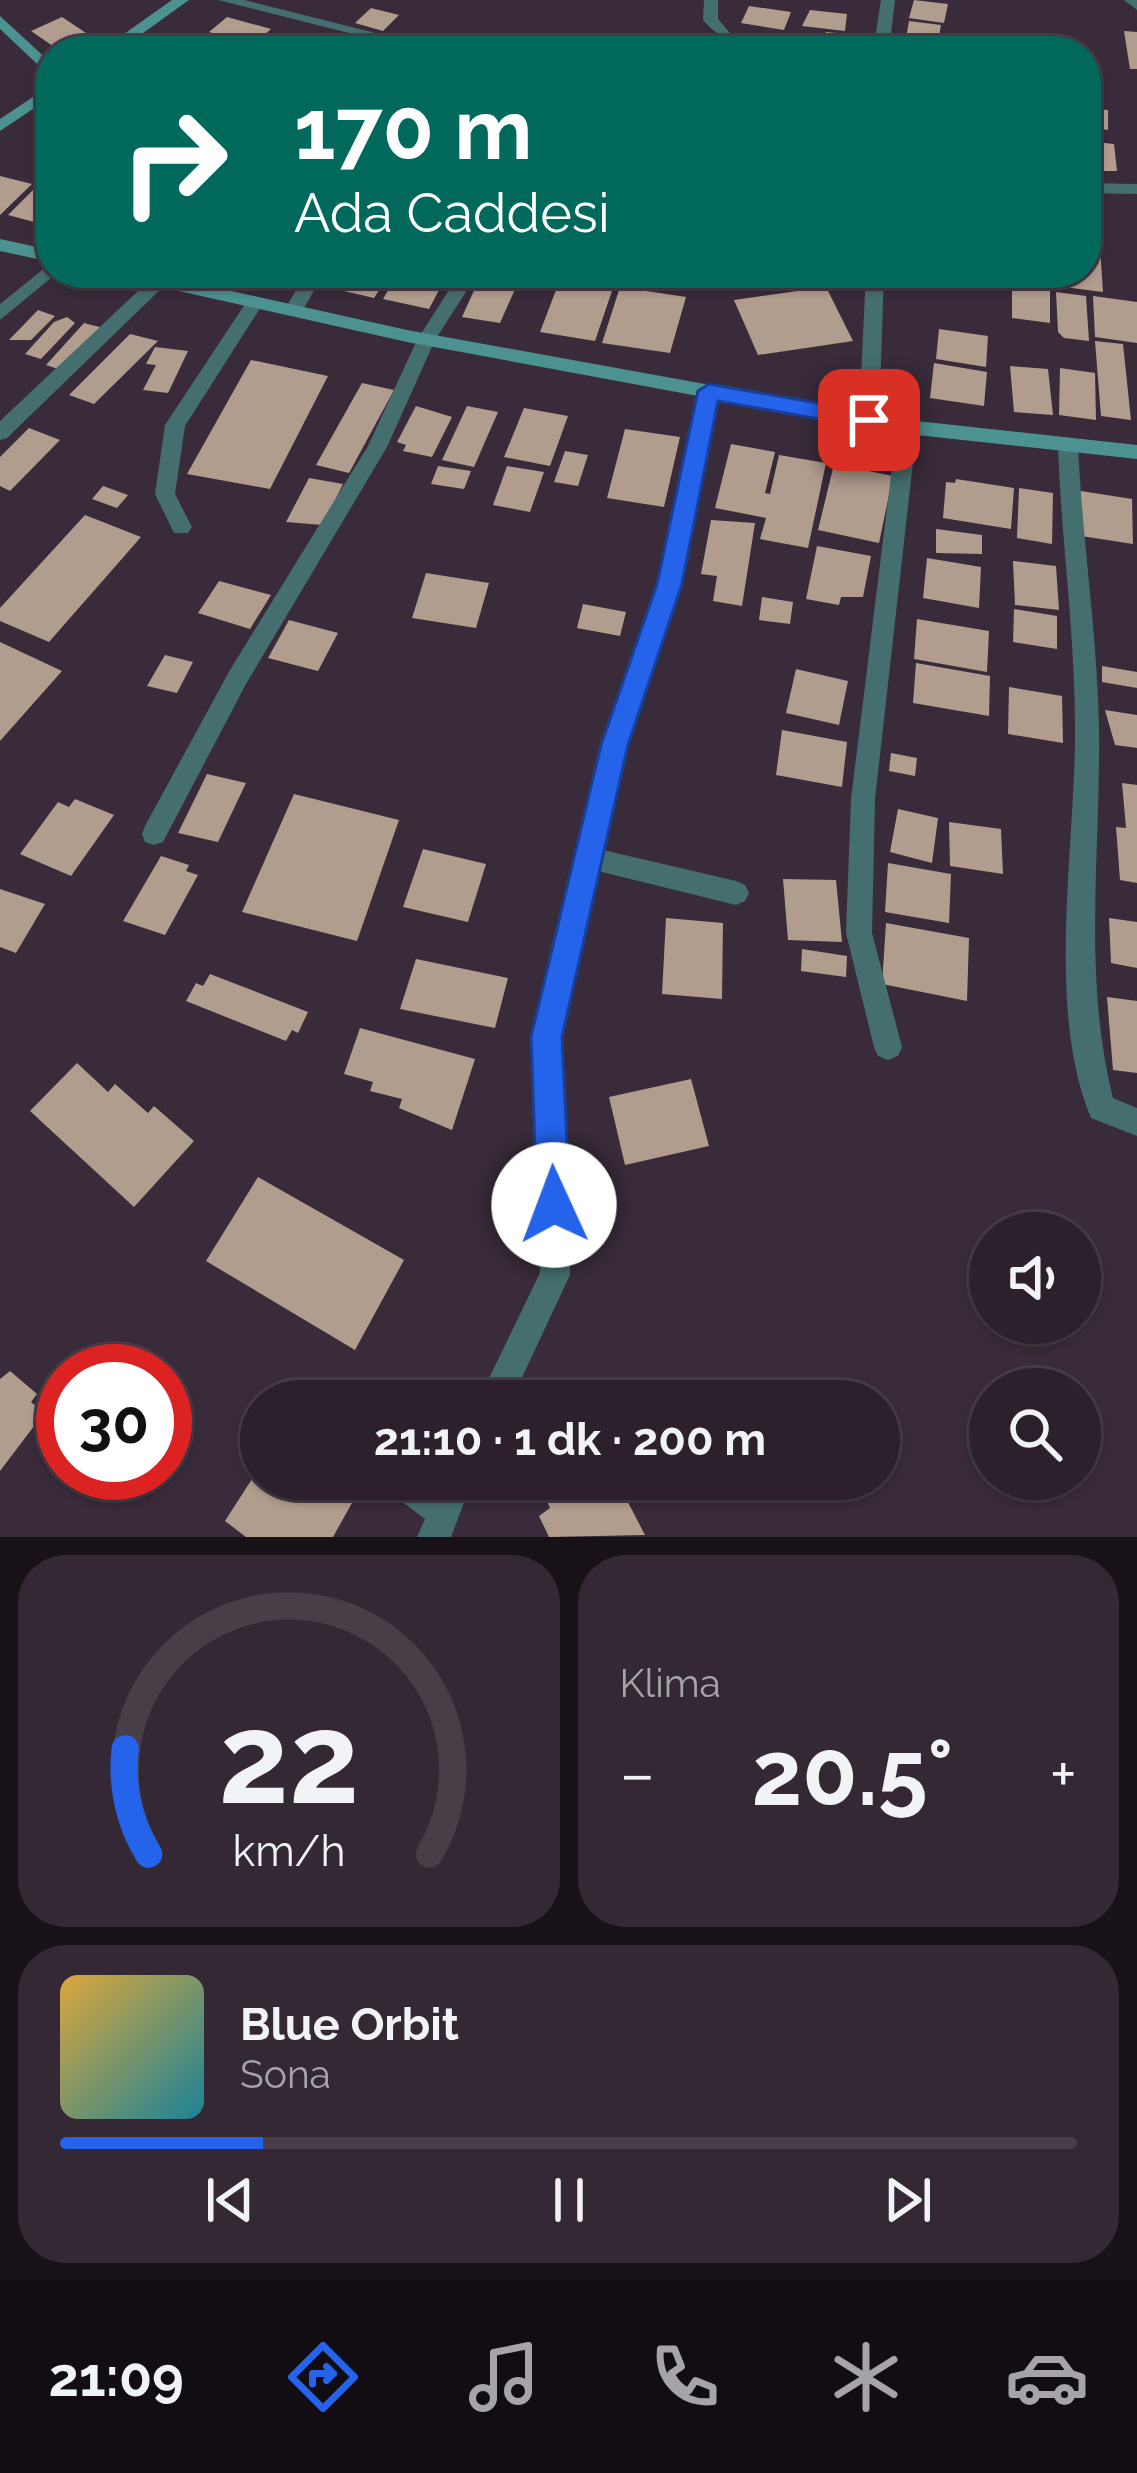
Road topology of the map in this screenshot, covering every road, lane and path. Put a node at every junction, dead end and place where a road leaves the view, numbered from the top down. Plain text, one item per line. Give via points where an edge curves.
1 (182, 0) edge
2 (225, 0) edge
3 (711, 0) edge
4 (888, 0) edge
5 (0, 20) edge
6 (130, 36) edge
7 (376, 36) edge
8 (725, 36) edge
9 (883, 36) edge
10 (36, 57) edge
11 (36, 100) edge
12 (0, 125) edge
13 (1101, 188) edge
14 (1137, 189) edge
15 (0, 245) edge
16 (36, 253) edge
17 (36, 282) edge
18 (152, 288) edge
19 (191, 288) edge
20 (306, 288) edge
21 (459, 288) edge
22 (874, 288) edge
23 (255, 302) junction
24 (293, 311) junction
25 (0, 314) edge
26 (426, 340) junction
27 (709, 391) junction
28 (869, 420) junction
29 (907, 427) junction
30 (0, 433) edge
31 (1067, 444) junction
32 (1137, 452) edge
33 (181, 527) dead end
34 (154, 834) dead end
35 (589, 858) junction
36 (736, 893) dead end
37 (888, 1047) dead end
38 (1137, 1122) edge
39 (504, 1380) edge
40 (418, 1500) edge
41 (439, 1525) edge

1 - 6 main road
2 - 7 street
3 - 8 street via 710,20
4 - 9 street
5 - 10 main road
11 - 12 main road
13 - 14 street
15 - 16 main road
17 - 25 street
18 - 30 street
19 - 23 main road
20 - 24 street
21 - 26 street
22 - 28 street
23 - 24 main road
23 - 33 street via 175,425 164,494
24 - 26 main road
26 - 27 main road
26 - 34 street via 377,447 238,676
27 - 28 main road
27 - 35 street via 670,584 615,745
28 - 29 main road
29 - 31 main road
29 - 37 street via 863,799 859,933
31 - 32 main road
31 - 38 street via 1087,726 1084,1052 1101,1108
35 - 36 street
35 - 39 street via 547,1037 555,1274
40 - 41 street

